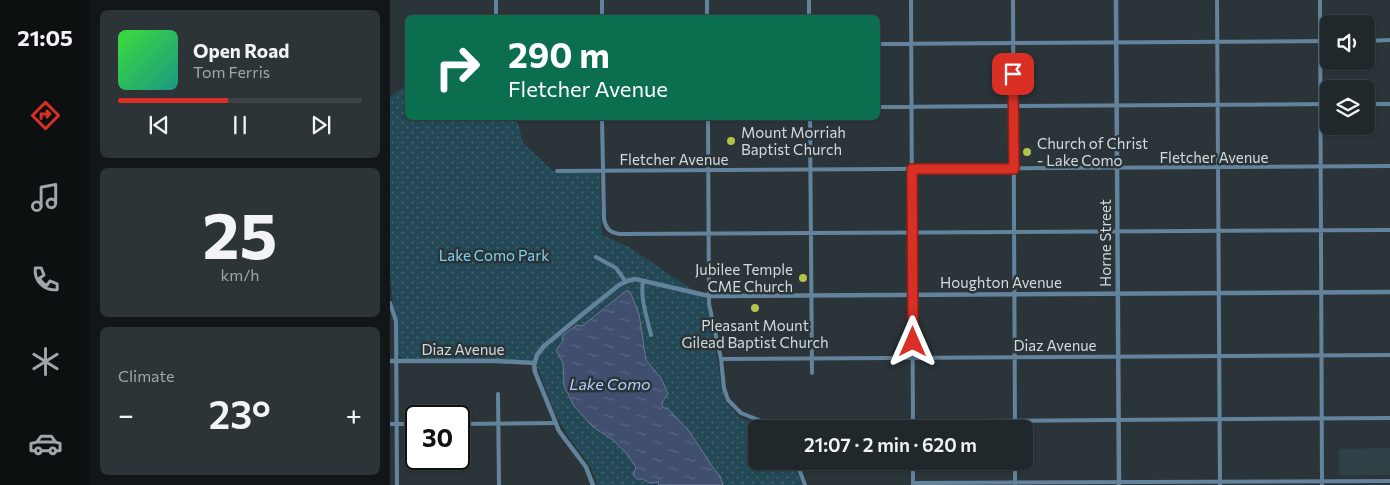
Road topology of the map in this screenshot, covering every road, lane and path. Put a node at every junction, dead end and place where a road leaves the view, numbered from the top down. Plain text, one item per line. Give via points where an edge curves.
1 (496, 0) edge
2 (602, 0) edge
3 (708, 0) edge
4 (809, 0) edge
5 (911, 0) edge
6 (1012, 0) edge
7 (1116, 0) edge
8 (1217, 0) edge
9 (1320, 0) edge
10 (496, 15) edge
11 (602, 15) edge
12 (707, 15) edge
13 (809, 15) edge
14 (1320, 15) edge
15 (1390, 40) edge
16 (1320, 41) edge
17 (1375, 41) edge
18 (1116, 42) junction
19 (1217, 42) junction
20 (1013, 43) junction
21 (880, 44) edge
22 (911, 44) junction
23 (1320, 104) edge
24 (1375, 104) edge
25 (1390, 104) edge
26 (1116, 105) junction
27 (1218, 105) junction
28 (911, 106) junction
29 (1013, 106) junction
30 (880, 107) edge
31 (602, 120) edge
32 (708, 120) edge
33 (810, 120) edge
34 (1320, 135) edge
35 (1390, 166) edge
36 (1321, 167) junction
37 (1117, 168) junction
38 (1218, 168) junction
39 (912, 169) junction
40 (1014, 169) junction
41 (708, 170) junction
42 (810, 170) junction
43 (557, 171) dead end
44 (603, 171) junction
45 (1321, 230) junction
46 (1390, 230) edge
47 (1117, 231) junction
48 (1219, 231) junction
49 (811, 232) junction
50 (912, 232) junction
51 (1014, 232) junction
52 (709, 233) junction
53 (596, 257) dead end
54 (643, 281) junction
55 (626, 282) junction
56 (1390, 292) edge
57 (1321, 293) junction
58 (1118, 294) junction
59 (1219, 294) junction
60 (912, 295) junction
61 (1014, 295) junction
62 (709, 296) junction
63 (811, 296) junction
64 (390, 304) edge
65 (651, 335) dead end
66 (1390, 355) edge
67 (1118, 357) junction
68 (1219, 357) junction
69 (1322, 357) junction
70 (812, 358) junction
71 (913, 358) junction
72 (1015, 358) junction
73 (721, 360) junction
74 (390, 361) edge
75 (396, 361) junction
76 (535, 363) junction
77 (812, 373) dead end
78 (498, 394) dead end
79 (1390, 418) edge
80 (1322, 419) junction
81 (758, 420) edge
82 (913, 420) edge
83 (1015, 420) edge
84 (1118, 420) junction
85 (1220, 420) junction
86 (1033, 422) edge
87 (555, 423) junction
88 (390, 424) edge
89 (397, 424) junction
90 (405, 424) edge
91 (470, 424) edge
92 (499, 424) junction
93 (799, 470) edge
94 (913, 470) edge
95 (1015, 470) edge
96 (1390, 482) edge
97 (1322, 483) edge
98 (913, 484) edge
99 (1015, 484) edge
100 (1119, 484) edge
101 (1220, 484) edge
102 (397, 485) edge
103 (499, 485) edge
104 (592, 485) edge
105 (805, 485) edge

1 - 10 street
2 - 11 street
3 - 12 street
4 - 13 street
5 - 22 street
6 - 20 street
7 - 18 street, Horne Street
8 - 19 street
9 - 14 street
15 - 17 street
16 - 19 street
18 - 19 street
18 - 20 street
18 - 26 street, Horne Street
19 - 27 street
20 - 22 street
20 - 29 street
21 - 22 street
22 - 28 street
23 - 27 street
24 - 25 street
26 - 27 street
26 - 29 street
26 - 37 street, Horne Street
27 - 38 street
28 - 29 street
28 - 30 street
28 - 39 street
29 - 40 street
31 - 44 street
32 - 41 street
33 - 42 street
34 - 36 street
35 - 36 street, Fletcher Avenue
36 - 38 street, Fletcher Avenue
36 - 45 street
37 - 38 street, Fletcher Avenue
37 - 40 street, Fletcher Avenue
37 - 47 street, Horne Street
38 - 48 street
39 - 40 street, Fletcher Avenue
39 - 42 street, Fletcher Avenue
39 - 50 street
40 - 51 street
41 - 42 street, Fletcher Avenue
41 - 44 street, Fletcher Avenue
41 - 52 street
42 - 49 street
43 - 44 street, Fletcher Avenue
44 - 52 street via 604,219 608,229 614,233
45 - 46 street
45 - 48 street
45 - 57 street
47 - 48 street
47 - 51 street
47 - 58 street, Horne Street
48 - 59 street
49 - 50 street
49 - 52 street
49 - 63 street
50 - 51 street
50 - 60 street
51 - 61 street
52 - 62 street
53 - 55 street via 616,268
54 - 55 street, Houghton Avenue
54 - 62 street, Houghton Avenue
54 - 65 street via 643,300
55 - 76 street, Houghton Avenue via 544,346
56 - 57 street, Houghton Avenue
57 - 59 street, Houghton Avenue
57 - 69 street
58 - 59 street, Houghton Avenue
58 - 61 street, Houghton Avenue
58 - 67 street, Horne Street
59 - 68 street
60 - 61 street, Houghton Avenue
60 - 63 street, Houghton Avenue
60 - 71 street
61 - 72 street
62 - 63 street, Houghton Avenue
62 - 73 street
63 - 70 street
64 - 75 street via 396,321
66 - 69 street, Diaz Avenue
67 - 68 street, Diaz Avenue
67 - 72 street, Diaz Avenue
67 - 84 street, Horne Street
68 - 69 street, Diaz Avenue
68 - 85 street
69 - 80 street
70 - 71 street, Diaz Avenue
70 - 73 street, Diaz Avenue
70 - 77 street
71 - 72 street, Diaz Avenue
71 - 82 street
72 - 83 street
73 - 81 street via 725,395 748,417
74 - 75 street, Diaz Avenue
75 - 76 street, Diaz Avenue
75 - 89 street
76 - 87 street via 535,372
78 - 92 street
79 - 80 street
80 - 85 street
80 - 97 street
84 - 85 street
84 - 86 street
84 - 100 street, Horne Street
85 - 101 street
87 - 92 street
87 - 104 street via 586,467
88 - 89 street
89 - 90 street
89 - 102 street
91 - 92 street
92 - 103 street
93 - 105 street
94 - 98 street
95 - 99 street
96 - 97 street
97 - 101 street
98 - 99 street
99 - 100 street
100 - 101 street

